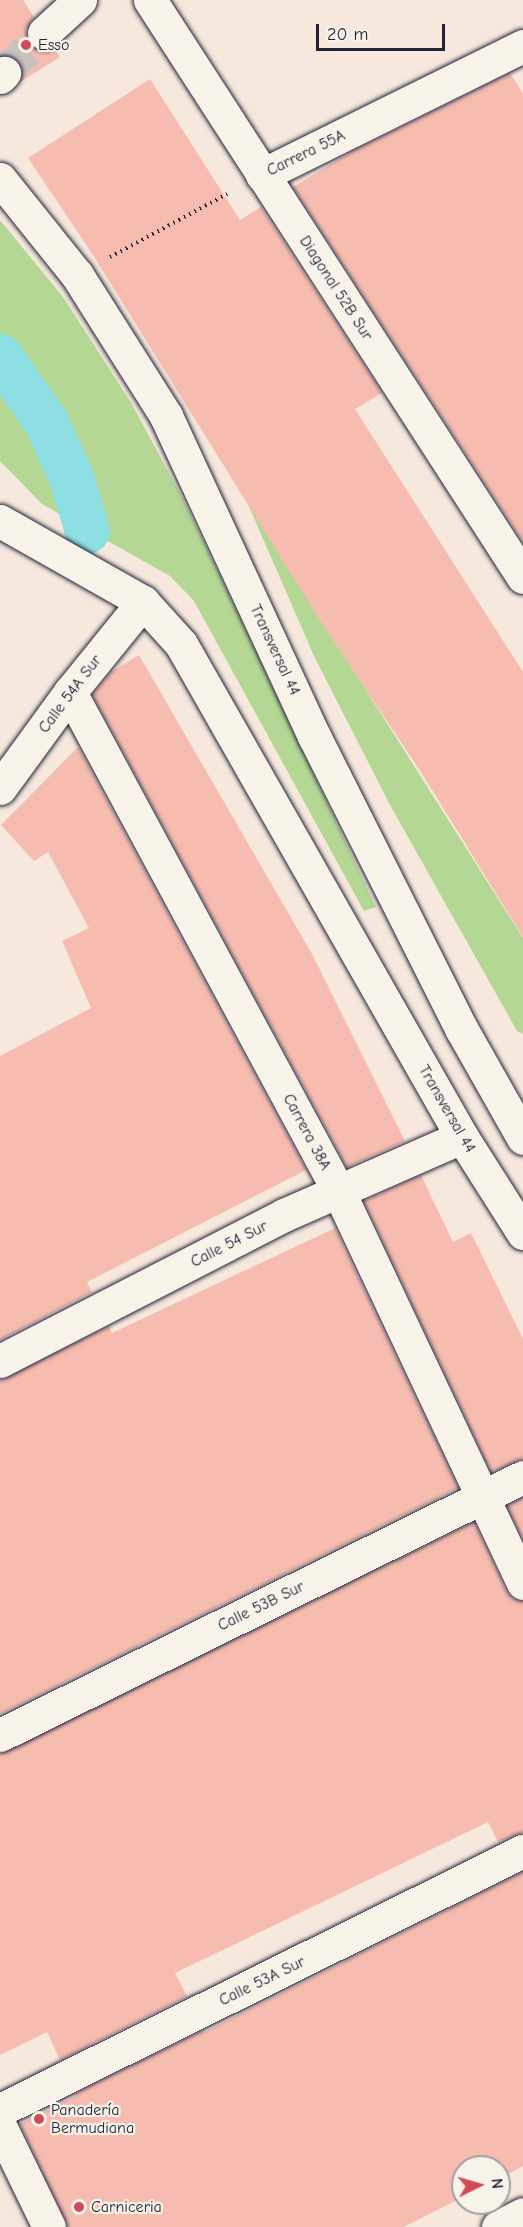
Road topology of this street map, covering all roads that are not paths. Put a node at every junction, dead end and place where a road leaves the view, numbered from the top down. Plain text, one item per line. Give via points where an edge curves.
1 (80, 0) edge
2 (150, 0) edge
3 (44, 33) tunnel mouth
4 (523, 46) edge
5 (262, 175) junction
6 (0, 179) edge
7 (0, 521) edge
8 (523, 577) edge
9 (142, 602) junction
10 (70, 692) junction
11 (0, 788) edge
12 (521, 1131) edge
13 (462, 1137) junction
14 (339, 1192) junction
15 (523, 1233) edge
16 (0, 1360) edge
17 (523, 1477) edge
18 (483, 1496) junction
19 (523, 1583) edge
20 (0, 1735) edge
21 (523, 1851) edge
22 (0, 2110) edge
23 (0, 2126) edge
24 (523, 2214) edge
25 (49, 2227) edge
26 (498, 2227) edge

1 - 3 street
2 - 5 street, Diagonal 52B Sur
4 - 5 street, Carrera 55A
5 - 8 street, Diagonal 52B Sur
6 - 12 street, Transversal 44 via 77,275 166,417 320,746 462,1030
7 - 9 street, Transversal 44
9 - 10 street, Calle 54A Sur
9 - 13 street, Transversal 44 via 181,644
10 - 11 street, Calle 54A Sur
10 - 14 street, Carrera 38A
13 - 14 street, Calle 54 Sur
13 - 15 street, Transversal 44
14 - 16 street, Calle 54 Sur via 285,1215
14 - 18 street, Carrera 38A
17 - 18 street, Calle 53B Sur
18 - 19 street, Carrera 38A
18 - 20 street, Calle 53B Sur
21 - 22 street, Calle 53A Sur
23 - 25 street
24 - 26 street

